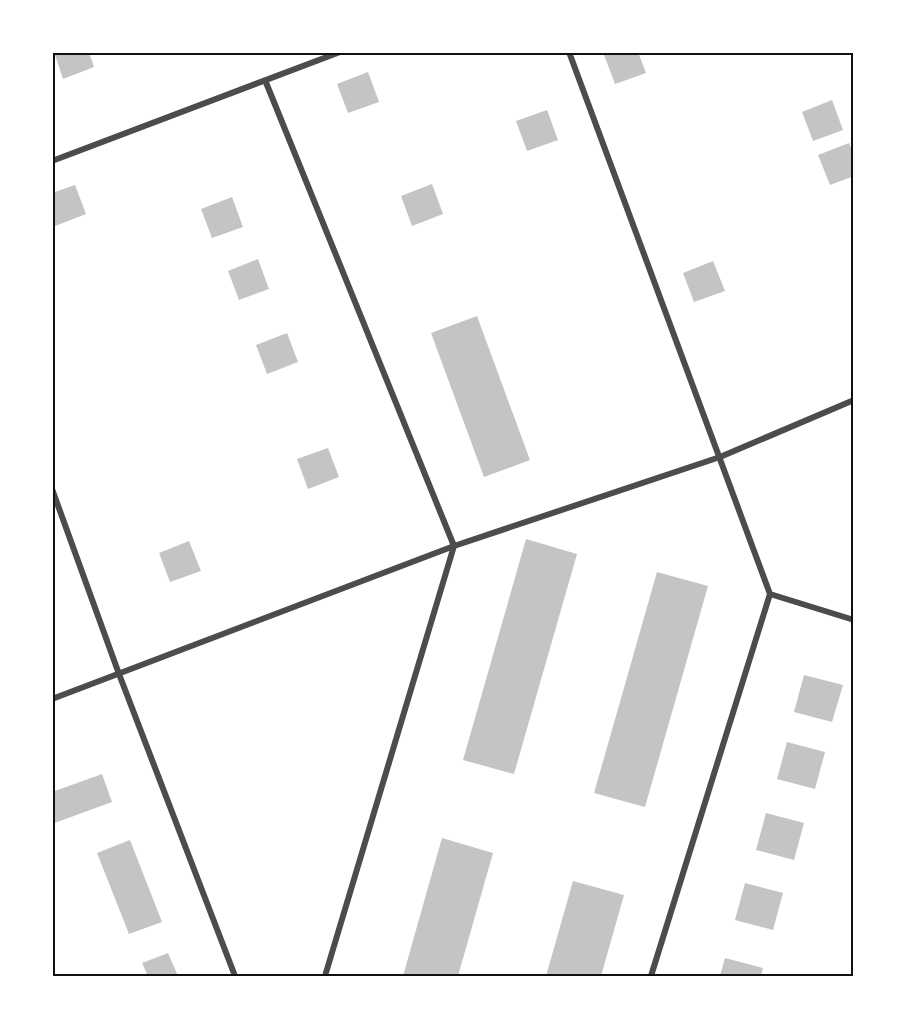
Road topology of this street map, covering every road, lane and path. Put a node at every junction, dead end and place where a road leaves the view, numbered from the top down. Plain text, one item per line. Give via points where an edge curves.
1 (340, 52) edge
2 (569, 52) edge
3 (266, 80) junction
4 (52, 161) edge
5 (854, 400) edge
6 (720, 457) junction
7 (52, 489) edge
8 (454, 546) junction
9 (770, 594) junction
10 (854, 620) edge
11 (119, 674) junction
12 (52, 699) edge
13 (235, 976) edge
14 (325, 976) edge
15 (651, 976) edge

1 - 3 street
2 - 6 street
3 - 4 street
3 - 8 street
5 - 6 street
6 - 8 street
6 - 9 street
7 - 11 street
8 - 11 street
8 - 14 street
9 - 10 street
9 - 15 street
11 - 12 street
11 - 13 street

